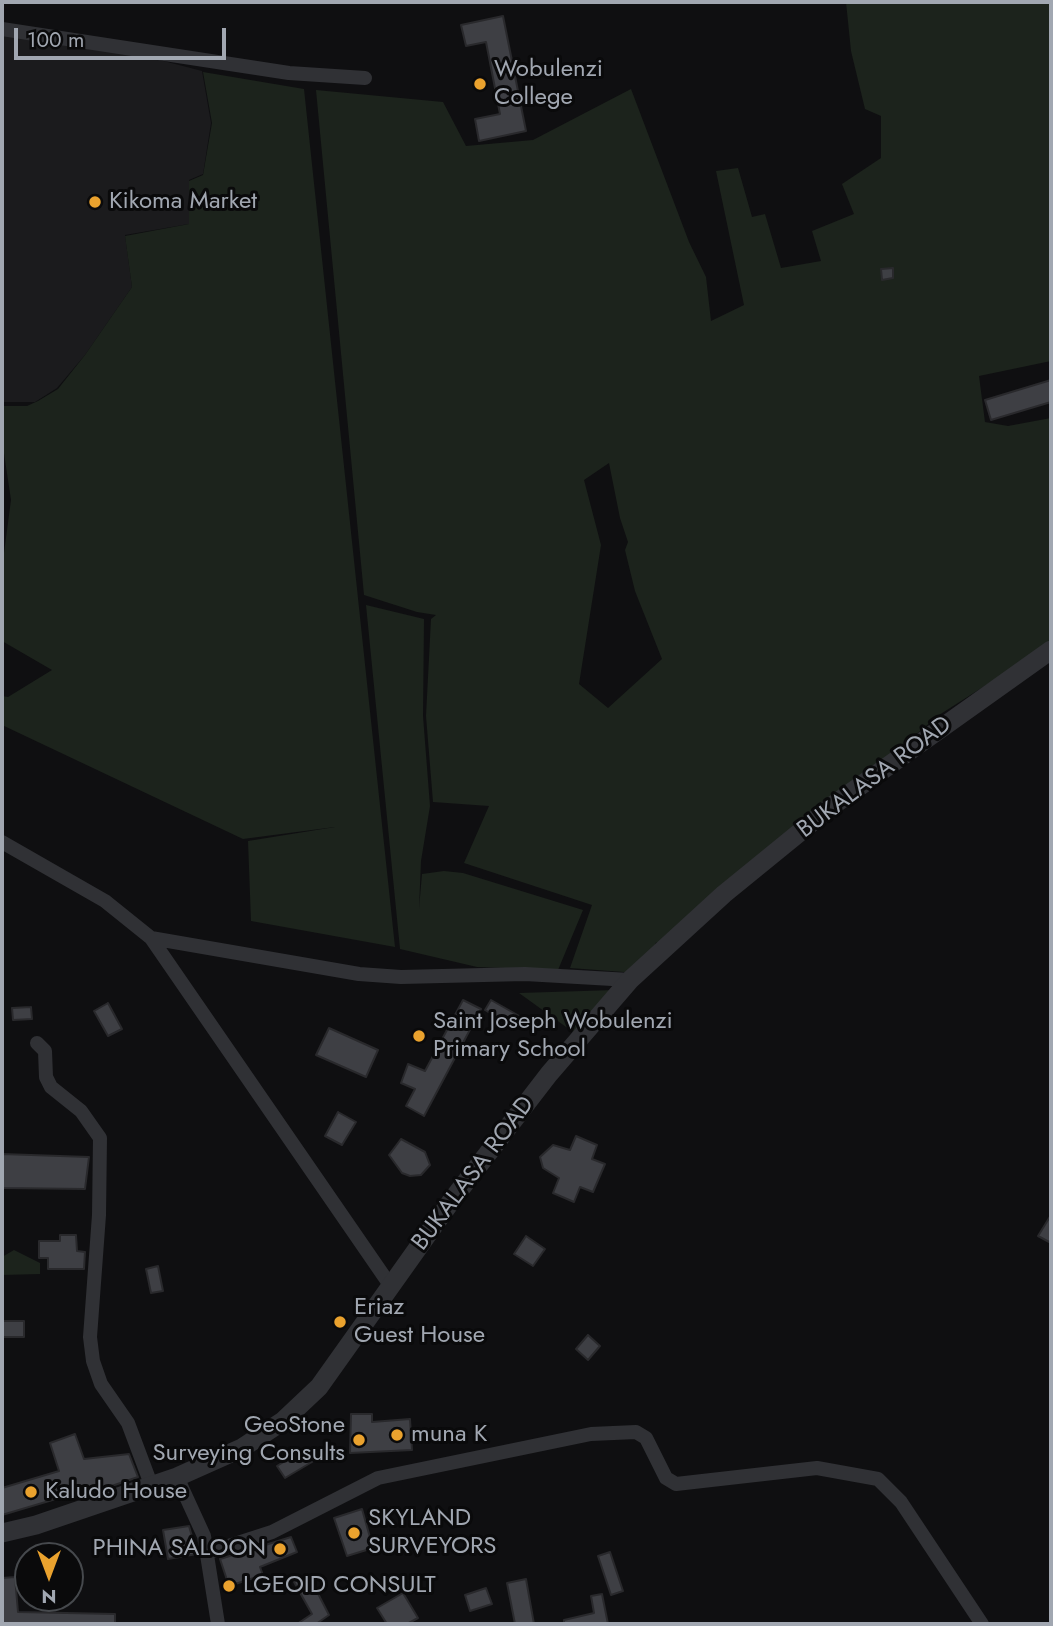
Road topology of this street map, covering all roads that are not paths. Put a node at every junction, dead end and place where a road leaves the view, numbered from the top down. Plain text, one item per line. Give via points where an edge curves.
1 (2, 29) edge
2 (365, 78) dead end
3 (1051, 650) edge
4 (2, 842) edge
5 (150, 938) junction
6 (630, 980) junction
7 (37, 1043) dead end
8 (390, 1285) junction
9 (177, 1477) junction
10 (152, 1487) junction
11 (2, 1533) edge
12 (206, 1553) junction
13 (218, 1624) edge
14 (982, 1624) edge

1 - 2 street via 236,66
3 - 6 street, BUKALASA ROAD via 832,806 724,894
4 - 5 street via 105,901
5 - 6 street via 359,974 525,974
5 - 8 street
6 - 8 street, BUKALASA ROAD via 549,1074
7 - 10 street via 45,1051 51,1087 81,1111 100,1138 90,1337 93,1361 101,1384 128,1423
8 - 9 street, BUKALASA ROAD via 319,1387 284,1421 242,1448
9 - 10 street, BUKALASA ROAD
9 - 12 street via 204,1536
10 - 11 street, BUKALASA ROAD
12 - 13 street
12 - 14 street via 272,1532 378,1478 591,1434 636,1432 646,1438 666,1478 676,1484 817,1468 878,1479 901,1502

